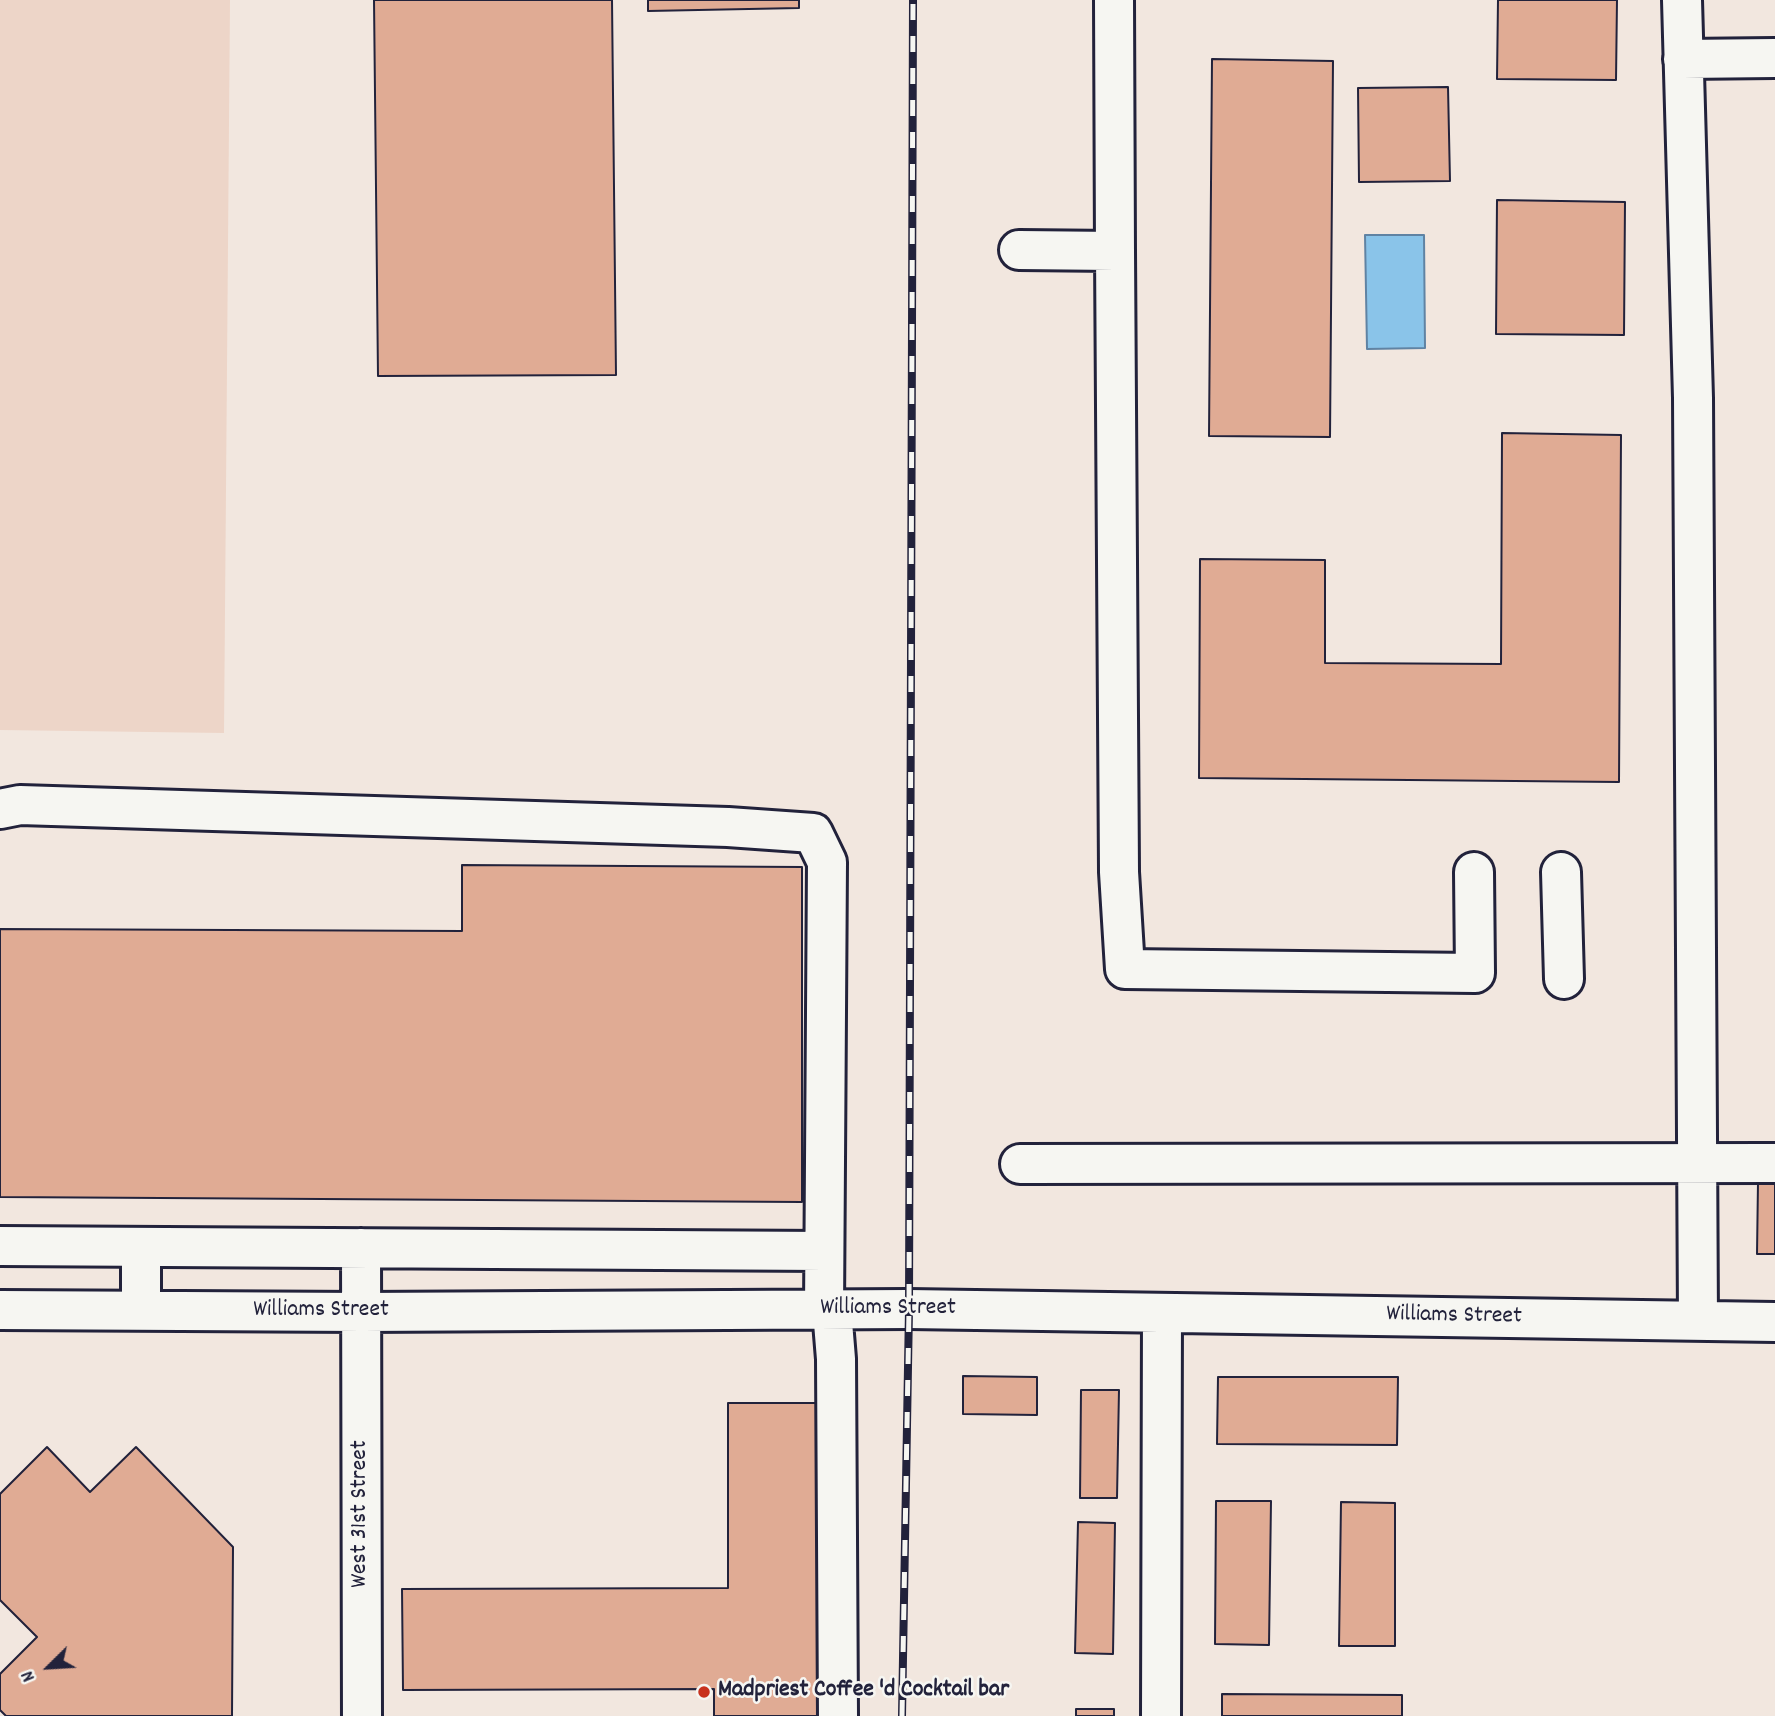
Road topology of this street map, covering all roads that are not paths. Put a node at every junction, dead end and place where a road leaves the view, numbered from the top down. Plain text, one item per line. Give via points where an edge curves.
1 (1114, 0) edge
2 (1682, 0) edge
3 (1775, 58) edge
4 (1683, 59) junction
5 (1019, 250) dead end
6 (1115, 251) junction
7 (0, 809) edge
8 (1474, 872) dead end
9 (1562, 872) dead end
10 (1564, 979) dead end
11 (1697, 1163) junction
12 (1775, 1163) edge
13 (1020, 1164) dead end
14 (0, 1246) edge
15 (141, 1247) junction
16 (361, 1248) junction
17 (612, 1250) junction
18 (824, 1251) junction
19 (0, 1310) edge
20 (828, 1310) junction
21 (141, 1311) junction
22 (609, 1311) junction
23 (362, 1312) junction
24 (1162, 1313) junction
25 (1698, 1321) junction
26 (1775, 1322) edge
27 (362, 1716) edge
28 (838, 1716) edge
29 (1161, 1716) edge

1 - 6 street
2 - 4 street
3 - 4 street
4 - 11 street via 1693,398
5 - 6 street
6 - 8 street via 1119,872 1125,969 1475,972
7 - 18 street via 62,806 813,833 827,862
9 - 10 street
11 - 12 street
11 - 13 street
11 - 25 street
14 - 15 street
15 - 16 street
15 - 21 street
16 - 17 street
16 - 23 street, West 31st Street
17 - 18 street
17 - 22 street
18 - 20 street
19 - 21 street, Williams Street
20 - 22 street, Williams Street
20 - 24 street, Williams Street
20 - 28 street via 836,1359
21 - 23 street, Williams Street
22 - 23 street, Williams Street
23 - 27 street, West 31st Street
24 - 25 street, Williams Street
24 - 29 street
25 - 26 street, Williams Street

